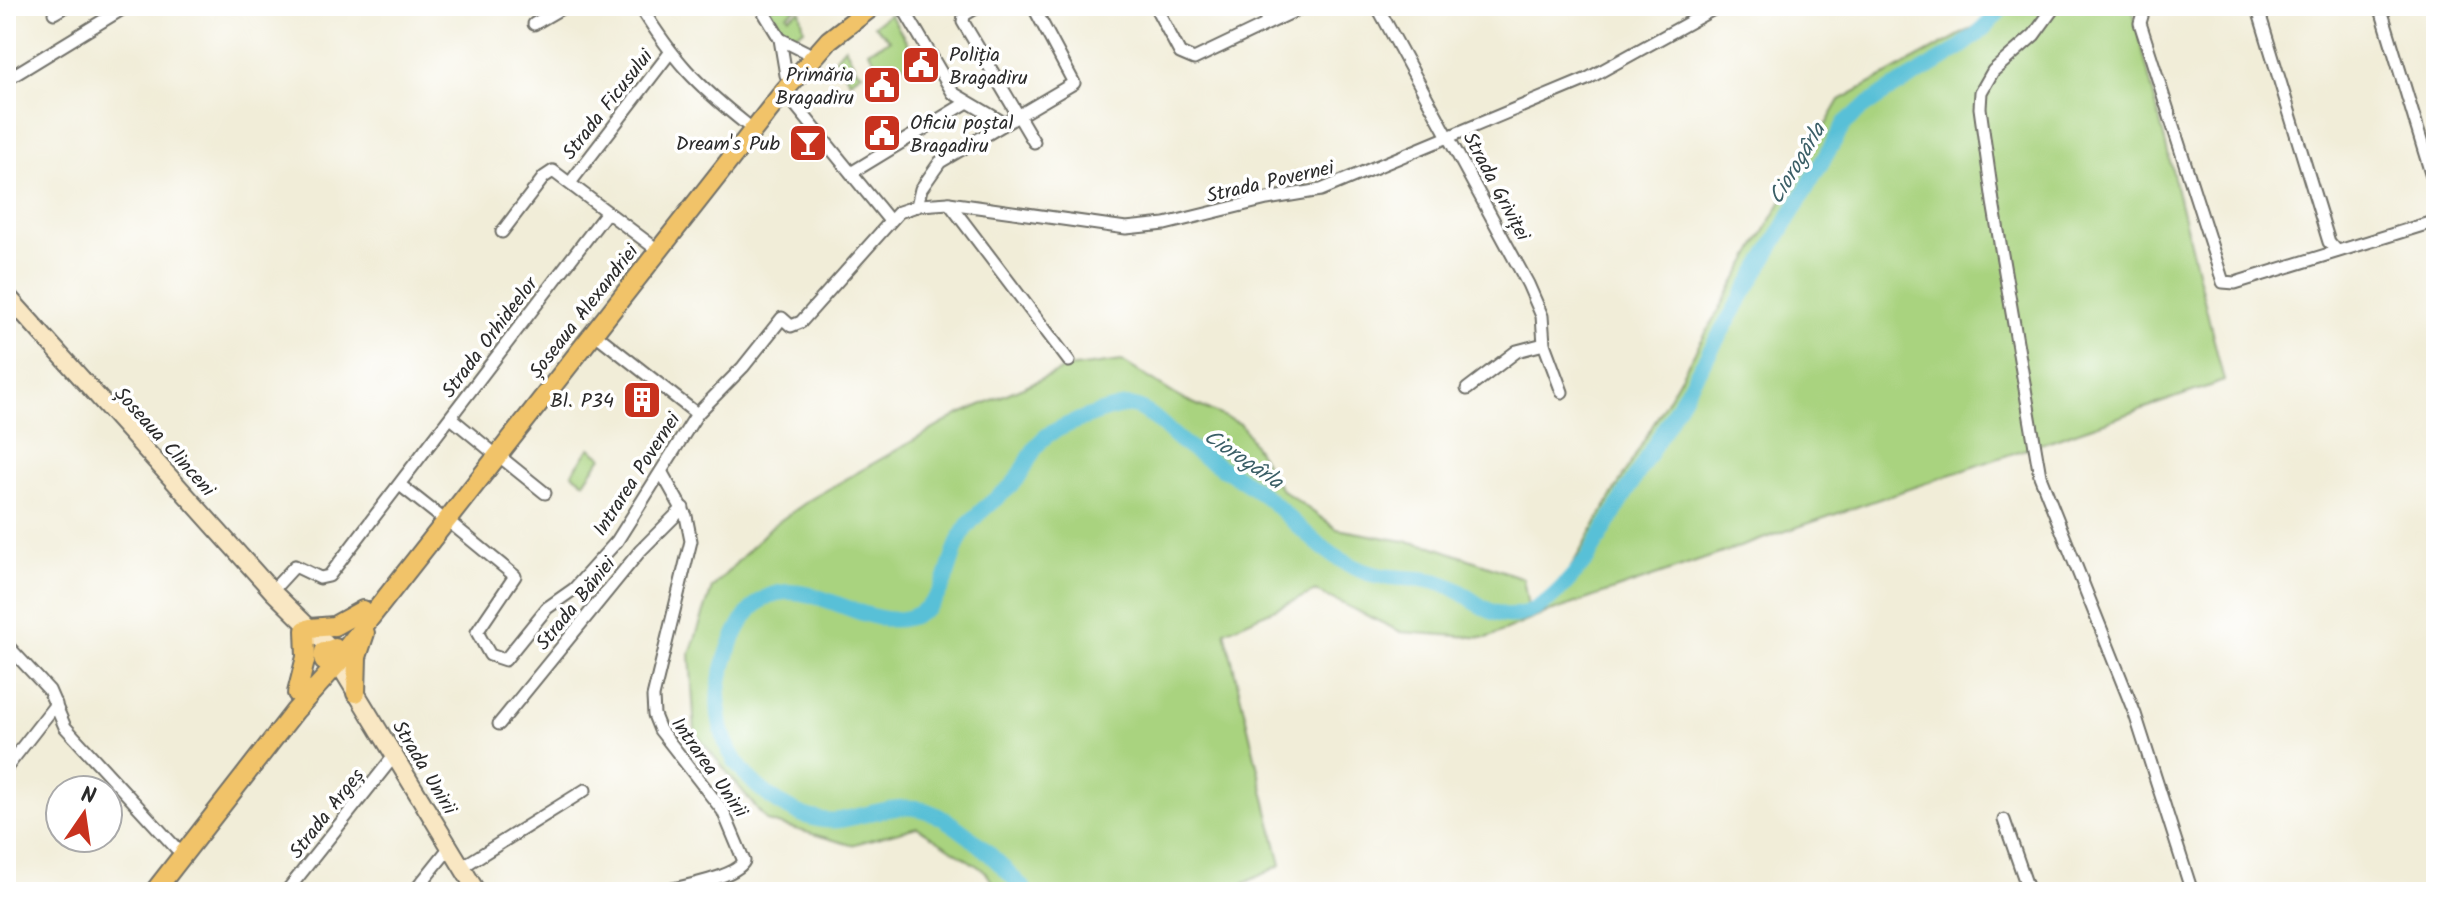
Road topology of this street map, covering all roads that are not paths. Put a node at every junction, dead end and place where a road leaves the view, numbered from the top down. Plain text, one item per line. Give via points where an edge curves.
1 (66, 6) edge
2 (127, 6) edge
3 (565, 6) edge
4 (640, 6) edge
5 (760, 6) edge
6 (855, 6) edge
7 (873, 6) edge
8 (902, 6) edge
9 (979, 6) edge
10 (1033, 6) edge
11 (1155, 6) edge
12 (1260, 6) edge
13 (1305, 6) edge
14 (1377, 6) edge
15 (2055, 6) edge
16 (2145, 6) edge
17 (2257, 6) edge
18 (2380, 6) edge
19 (1713, 7) edge
20 (54, 13) dead end
21 (1268, 23) junction
22 (534, 24) dead end
23 (780, 39) junction
24 (806, 52) junction
25 (669, 54) junction
26 (6, 80) edge
27 (785, 83) junction
28 (966, 103) junction
29 (1017, 115) junction
30 (1004, 123) junction
31 (746, 124) junction
32 (1451, 138) junction
33 (1034, 142) dead end
34 (851, 173) junction
35 (570, 183) junction
36 (2436, 190) edge
37 (949, 203) junction
38 (917, 206) junction
39 (607, 212) junction
40 (891, 220) junction
41 (2436, 221) edge
42 (502, 232) dead end
43 (651, 245) junction
44 (2337, 251) junction
45 (6, 294) edge
46 (594, 333) junction
47 (1544, 344) junction
48 (1069, 361) dead end
49 (1467, 389) dead end
50 (1562, 392) dead end
51 (697, 414) junction
52 (451, 418) junction
53 (494, 452) junction
54 (662, 473) junction
55 (400, 485) junction
56 (545, 493) dead end
57 (683, 508) junction
58 (442, 518) junction
59 (272, 591) junction
60 (370, 609) junction
61 (303, 624) junction
62 (6, 644) edge
63 (331, 657) junction
64 (297, 693) junction
65 (356, 693) junction
66 (56, 704) junction
67 (499, 724) dead end
68 (394, 756) junction
69 (6, 768) edge
70 (585, 790) dead end
71 (2004, 820) dead end
72 (450, 847) junction
73 (176, 848) junction
74 (462, 867) junction
75 (2436, 888) edge
76 (141, 892) edge
77 (154, 892) edge
78 (286, 892) edge
79 (414, 892) edge
80 (477, 892) edge
81 (658, 892) edge
82 (2029, 892) edge
83 (2192, 892) edge
84 (2425, 892) edge

1 - 20 street
2 - 26 street
3 - 22 street
4 - 25 street, Strada Ficusului
5 - 23 street
6 - 24 highway, Șoseaua Alexandriei
7 - 27 highway, Șoseaua Alexandriei
8 - 28 street via 953,93
9 - 29 street via 964,15 963,22
10 - 29 street via 1074,83
11 - 21 street via 1180,53 1190,58
12 - 21 street
13 - 21 street
14 - 32 street, Strada Griviței
15 - 83 street via 2034,35 1993,71 1981,92 1991,189 2040,476 2131,702
16 - 44 street via 2140,23 2218,277 2230,284
17 - 44 street via 2329,242
18 - 36 street
19 - 32 street, Strada Povernei via 1604,71
23 - 24 street
23 - 27 street
24 - 27 highway, Șoseaua Alexandriei
25 - 31 street
25 - 35 street, Strada Ficusului
27 - 31 highway, Șoseaua Alexandriei
27 - 34 street
27 - 46 highway, Șoseaua Alexandriei
28 - 30 street
28 - 34 street
29 - 30 street
29 - 33 street
30 - 38 street via 936,165
31 - 43 highway, Șoseaua Alexandriei
32 - 37 street, Strada Povernei via 1321,190 1145,227
32 - 47 street, Strada Griviței via 1536,300
34 - 40 street
35 - 39 street
35 - 42 street via 556,171 549,172
37 - 38 street, Strada Povernei
37 - 48 street
38 - 40 street, Strada Povernei
39 - 43 street
39 - 52 street, Strada Orhideelor
40 - 51 street, Intrarea Povernei via 801,322 791,326 782,318
41 - 44 street
43 - 53 highway, Șoseaua Alexandriei
45 - 59 main road, Șoseaua Clinceni
46 - 51 street
46 - 53 highway, Șoseaua Alexandriei
47 - 49 street via 1517,351
47 - 50 street, Strada Griviței
51 - 54 street, Intrarea Povernei
52 - 53 street
52 - 55 street, Strada Orhideelor
53 - 56 street
53 - 58 highway, Șoseaua Alexandriei
54 - 57 street
54 - 58 street, Intrarea Povernei via 617,541 574,589 547,608 505,660 490,655 477,632 515,576
55 - 58 street
55 - 59 street, Strada Orhideelor via 329,576 320,578 295,566
57 - 67 street, Strada Băniei via 640,551
57 - 81 street, Intrarea Unirii via 691,534 690,556 653,697 654,715 723,811 744,861 721,876
58 - 60 highway, Șoseaua Alexandriei
59 - 61 main road, Șoseaua Clinceni
60 - 61 highway via 334,626
60 - 63 highway, Șoseaua Alexandriei
60 - 65 highway via 357,657
61 - 63 main road, Șoseaua Clinceni
61 - 64 highway via 306,657
62 - 66 street
63 - 64 highway, Șoseaua Alexandriei
63 - 65 main road, Strada Unirii
63 - 77 highway, Șoseaua Alexandriei
64 - 73 highway, Șoseaua Alexandriei
65 - 68 main road, Strada Unirii
66 - 69 street
66 - 73 street via 65,727
68 - 72 main road, Strada Unirii
68 - 78 street, Strada Argeș
70 - 74 street
71 - 82 street
72 - 74 main road, Strada Unirii
72 - 79 street
73 - 76 highway, Șoseaua Alexandriei
74 - 80 main road, Strada Unirii
75 - 84 street

